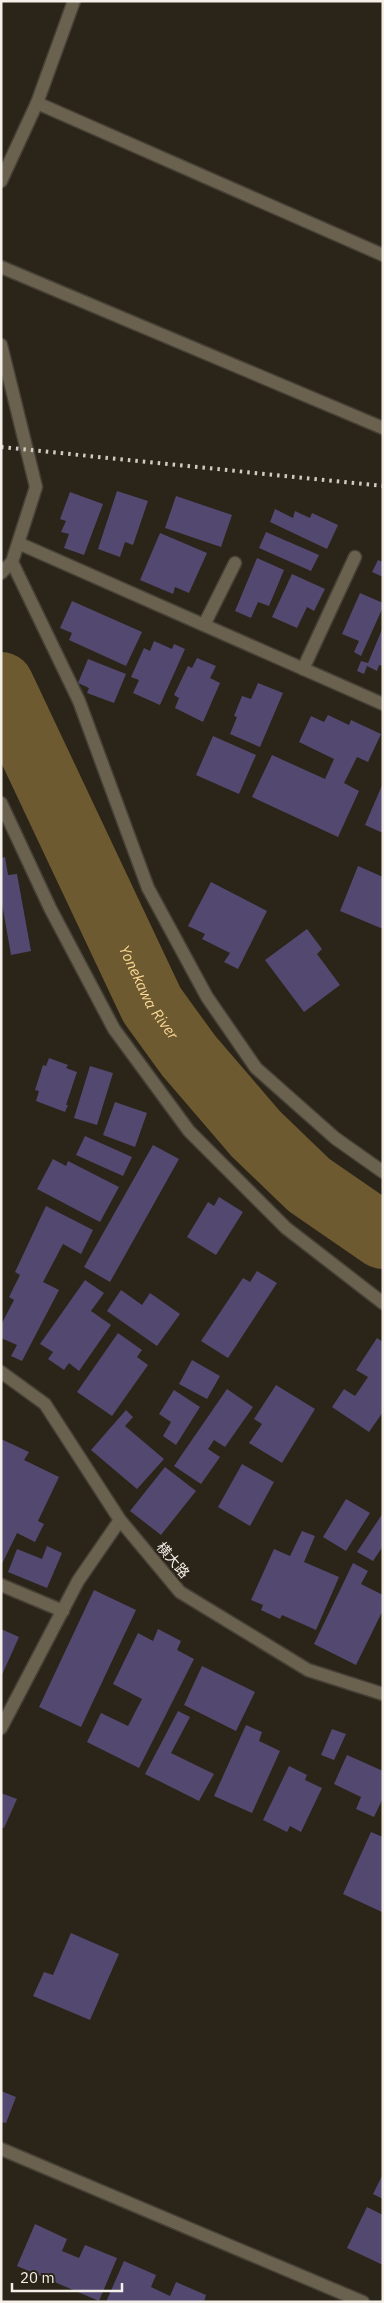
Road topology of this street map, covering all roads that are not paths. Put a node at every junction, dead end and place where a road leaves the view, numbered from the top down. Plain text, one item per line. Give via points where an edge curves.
1 (74, 1) edge
2 (37, 103) junction
3 (1, 180) edge
4 (383, 255) edge
5 (1, 267) edge
6 (1, 345) edge
7 (383, 428) edge
8 (18, 543) junction
9 (355, 558) dead end
10 (12, 562) junction
11 (235, 563) dead end
12 (2, 572) edge
13 (204, 625) junction
14 (303, 669) junction
15 (383, 704) edge
16 (1, 803) edge
17 (383, 1172) edge
18 (383, 1303) edge
19 (1, 1372) edge
20 (120, 1520) junction
21 (1, 1585) edge
22 (63, 1611) junction
23 (383, 1694) edge
24 (1, 1728) edge
25 (1, 2149) edge
26 (363, 2302) edge

1 - 2 street
2 - 3 street
2 - 4 street
5 - 7 street
6 - 8 street via 36,487
8 - 10 street
8 - 13 street
9 - 14 street
10 - 12 street
10 - 17 street via 80,701 148,888 207,997 256,1068 335,1138
11 - 13 street
13 - 14 street
14 - 15 street
16 - 18 street via 50,908 114,1029 189,1131 286,1228
19 - 20 street, 横大路 via 46,1404
20 - 22 street via 78,1581
20 - 23 street, 横大路 via 180,1592 308,1670
21 - 22 street
22 - 24 street
25 - 26 street

